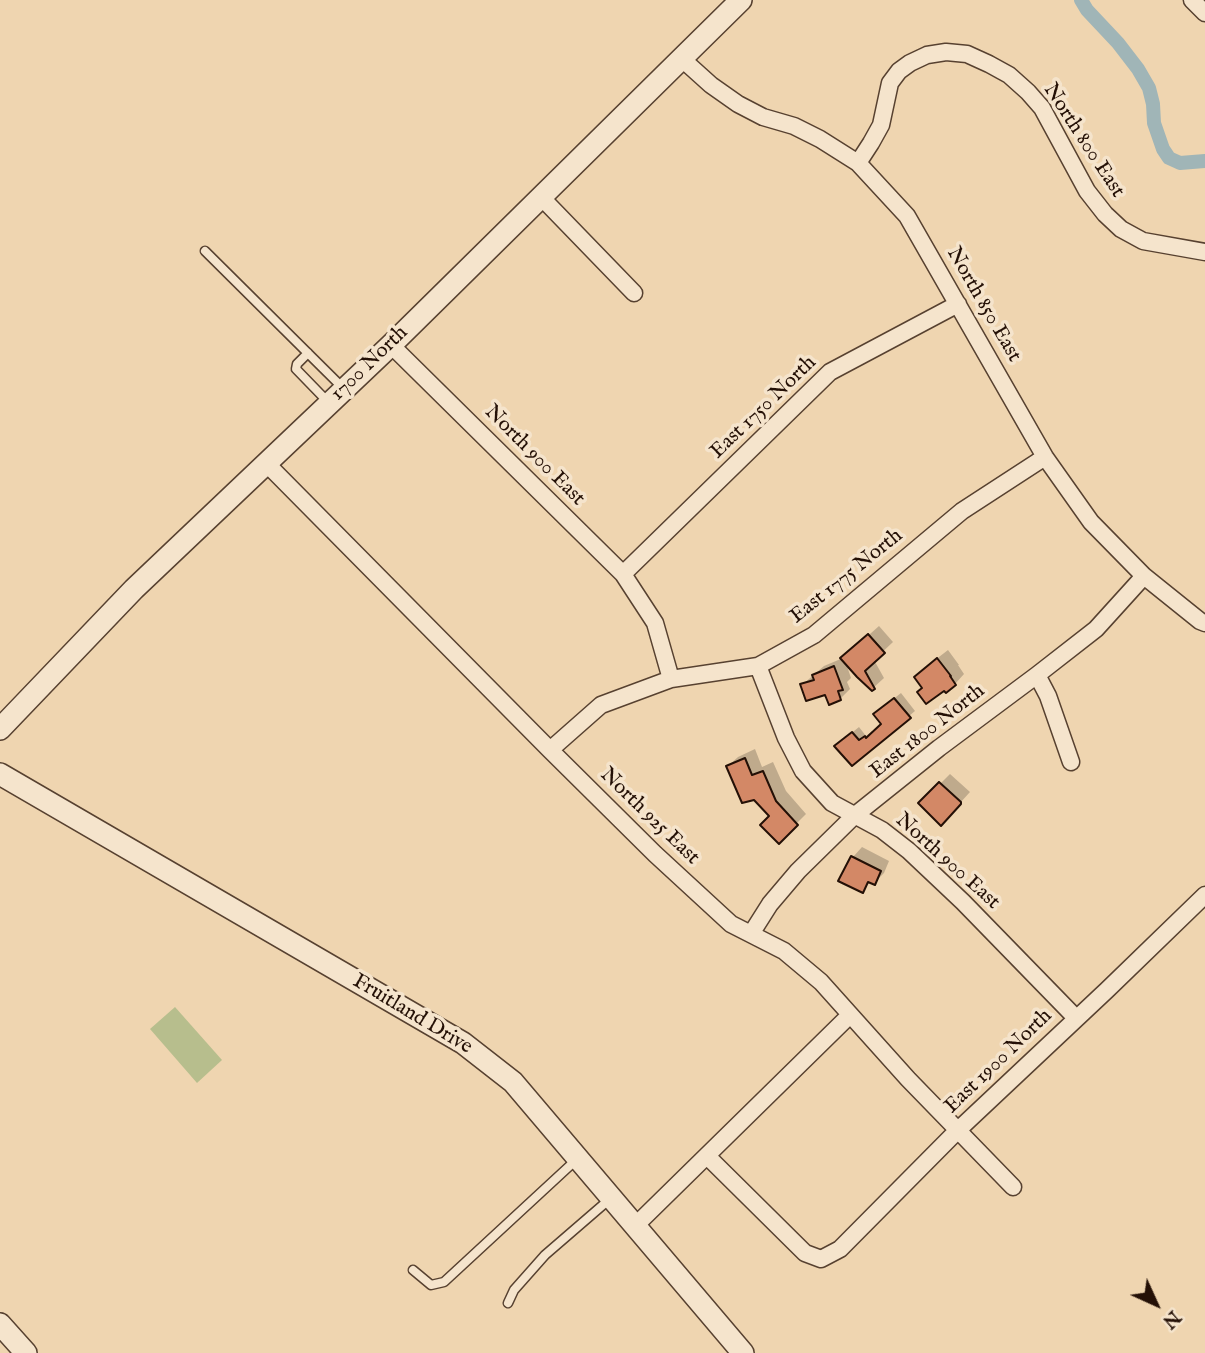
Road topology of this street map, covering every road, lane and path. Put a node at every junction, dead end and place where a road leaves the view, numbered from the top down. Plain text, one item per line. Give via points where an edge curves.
1 (741, 0) edge
2 (1192, 0) edge
3 (1205, 13) edge
4 (681, 58) junction
5 (858, 163) junction
6 (542, 198) junction
7 (205, 251) dead end
8 (1205, 252) edge
9 (634, 293) dead end
10 (958, 304) junction
11 (391, 345) junction
12 (308, 353) junction
13 (337, 396) junction
14 (1045, 457) junction
15 (266, 463) junction
16 (623, 574) junction
17 (1144, 576) junction
18 (1205, 622) edge
19 (758, 666) junction
20 (1037, 675) junction
21 (671, 680) junction
22 (0, 729) edge
23 (550, 750) junction
24 (1071, 762) dead end
25 (0, 774) edge
26 (855, 816) junction
27 (1205, 895) edge
28 (751, 934) junction
29 (850, 1014) junction
30 (1076, 1018) junction
31 (957, 1131) junction
32 (707, 1156) junction
33 (578, 1158) junction
34 (1013, 1187) dead end
35 (611, 1198) junction
36 (635, 1226) junction
37 (412, 1270) dead end
38 (508, 1303) dead end
39 (0, 1324) edge
40 (26, 1353) edge
41 (743, 1353) edge

1 - 4 street, 1700 North
2 - 3 street
4 - 5 street, North 850 East via 738,104 794,126
4 - 6 street, 1700 North
5 - 8 street, North 800 East via 881,125 890,83 899,71 927,55 967,54 1009,75 1028,92 1042,108 1087,191 1121,229 1143,242
5 - 10 street, North 850 East via 907,216
6 - 9 street
6 - 11 street, 1700 North
7 - 12 lane
10 - 14 street, North 850 East
10 - 16 street, East 1750 North via 830,372
11 - 13 street, 1700 North
11 - 16 street, North 900 East
12 - 13 lane
12 - 13 lane via 296,369
13 - 15 street, 1700 North
14 - 17 street, North 850 East via 1091,522
14 - 19 street, East 1775 North via 962,511 814,635
15 - 22 street, 1700 North via 134,589
15 - 23 street, North 925 East
16 - 21 street, North 900 East via 655,623
17 - 18 street, North 850 East
17 - 20 street, East 1800 North via 1096,629
19 - 21 street, East 1775 North
19 - 26 street, North 900 East via 803,771 832,803
20 - 24 street
20 - 26 street, East 1800 North
21 - 23 street, East 1775 North via 601,705
23 - 28 street, North 925 East via 655,854 732,924
25 - 33 street, Fruitland Drive via 463,1043 513,1082
26 - 28 street, East 1800 North via 798,871
26 - 30 street, North 900 East via 909,851
27 - 30 street, East 1900 North
28 - 29 street, North 925 East via 784,951
29 - 31 street, North 925 East
29 - 32 street
30 - 31 street, East 1900 North
31 - 32 street, East 1900 North via 840,1249 821,1259 805,1253
31 - 34 street, North 925 East
32 - 36 street
33 - 35 street, Fruitland Drive
33 - 37 lane via 444,1282 431,1285
35 - 36 street, Fruitland Drive
35 - 38 lane via 545,1255
36 - 41 street, Fruitland Drive
39 - 40 street

